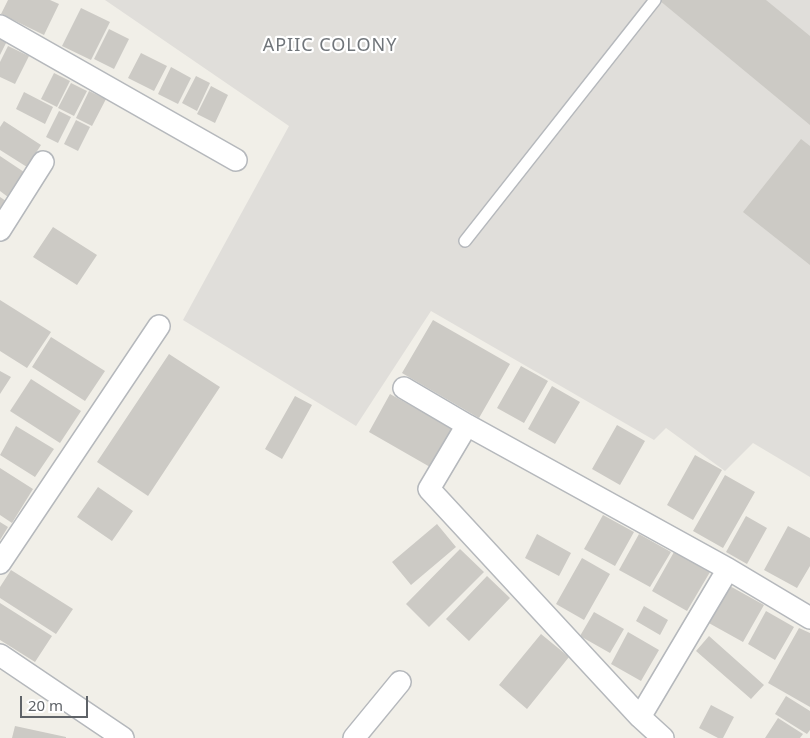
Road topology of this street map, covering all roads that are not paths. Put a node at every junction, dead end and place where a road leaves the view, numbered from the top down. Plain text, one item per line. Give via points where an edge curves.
1 (655, 0) edge
2 (0, 26) edge
3 (236, 160) dead end
4 (44, 162) dead end
5 (0, 230) edge
6 (465, 241) dead end
7 (159, 326) dead end
8 (404, 388) dead end
9 (467, 425) junction
10 (0, 563) edge
11 (728, 569) junction
12 (810, 618) edge
13 (0, 655) edge
14 (400, 682) dead end
15 (640, 717) junction
16 (123, 738) edge
17 (354, 738) edge
18 (663, 738) edge

1 - 6 lane
2 - 3 street
4 - 5 street
7 - 10 street
8 - 9 street
9 - 11 street
9 - 15 street via 429,489
11 - 12 street
11 - 15 street
13 - 16 street
14 - 17 street
15 - 18 street

